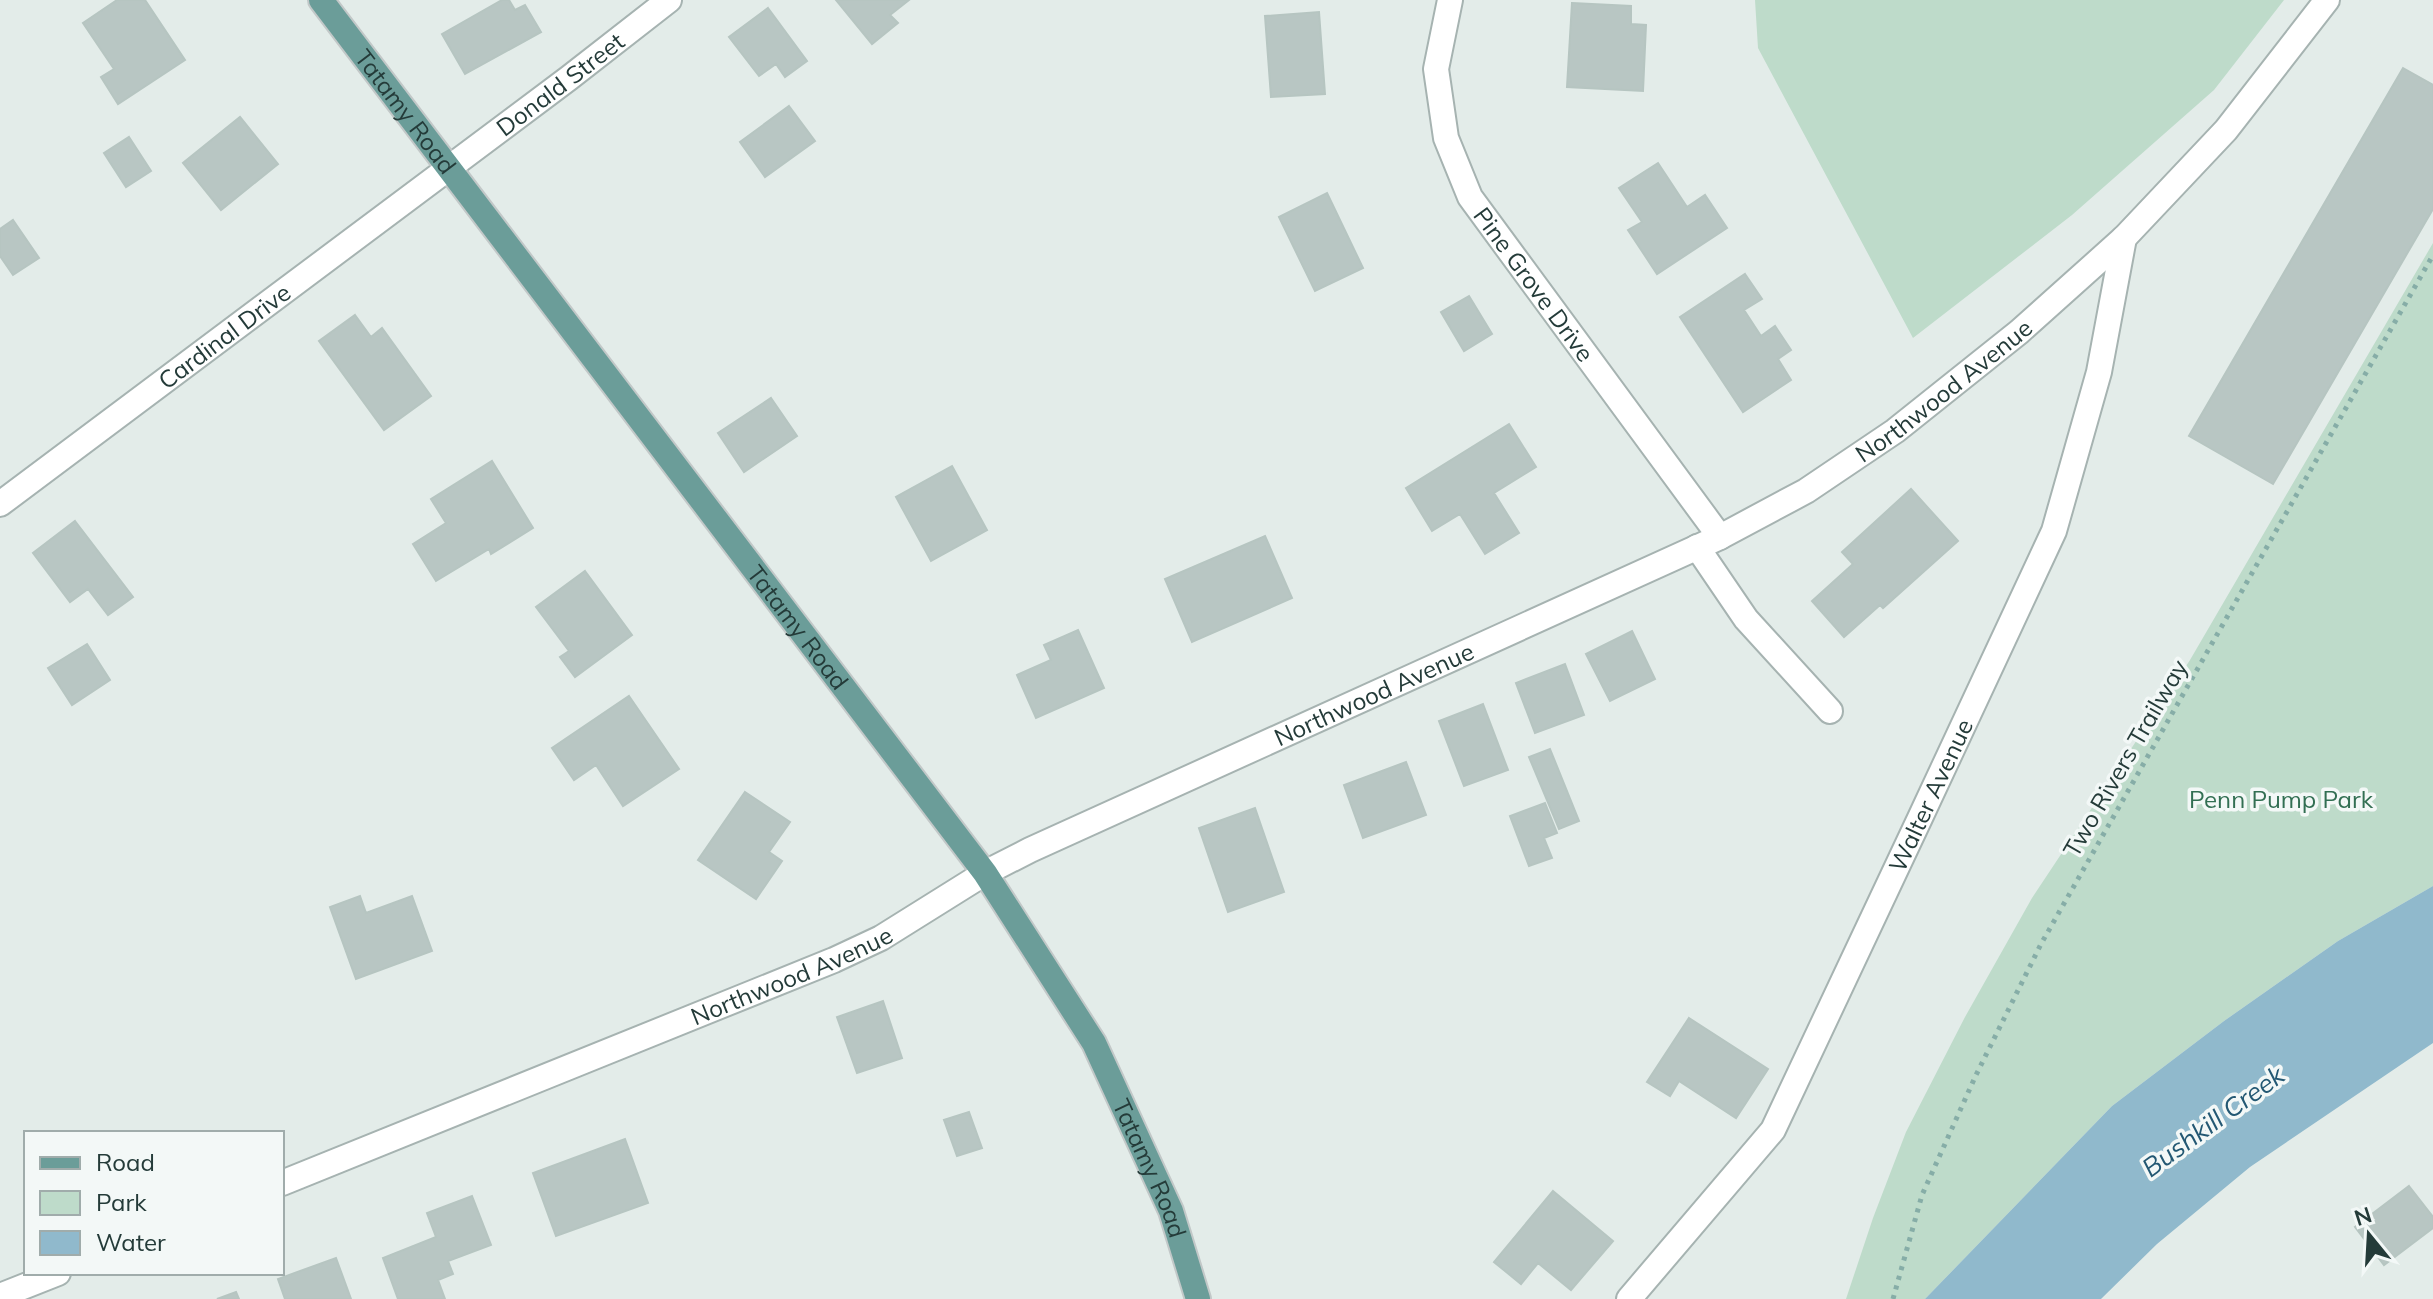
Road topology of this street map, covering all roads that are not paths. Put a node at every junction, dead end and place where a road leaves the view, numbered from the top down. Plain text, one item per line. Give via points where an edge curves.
1 (321, 0) edge
2 (669, 0) edge
3 (1450, 0) edge
4 (2327, 0) edge
5 (449, 167) junction
6 (2124, 238) junction
7 (0, 504) edge
8 (1720, 537) junction
9 (1697, 547) junction
10 (1830, 711) dead end
11 (985, 873) junction
12 (284, 1182) edge
13 (53, 1275) edge
14 (0, 1296) edge
15 (1198, 1299) edge
16 (1629, 1299) edge

1 - 5 main road, Tatamy Road
2 - 5 street, Donald Street
3 - 8 street, Pine Grove Drive via 1436,69 1446,138 1470,197
4 - 6 street, Northwood Avenue via 2226,130
5 - 7 street, Cardinal Drive
5 - 11 main road, Tatamy Road
6 - 8 street, Northwood Avenue via 2019,332 1895,431 1806,491
6 - 16 street, Walter Avenue via 2099,372 2054,531 1773,1130
8 - 9 street, Northwood Avenue
9 - 10 street via 1746,619
9 - 11 street, Northwood Avenue
11 - 12 street, Northwood Avenue via 894,931 834,960
11 - 15 main road, Tatamy Road via 1094,1043 1171,1211
13 - 14 street

